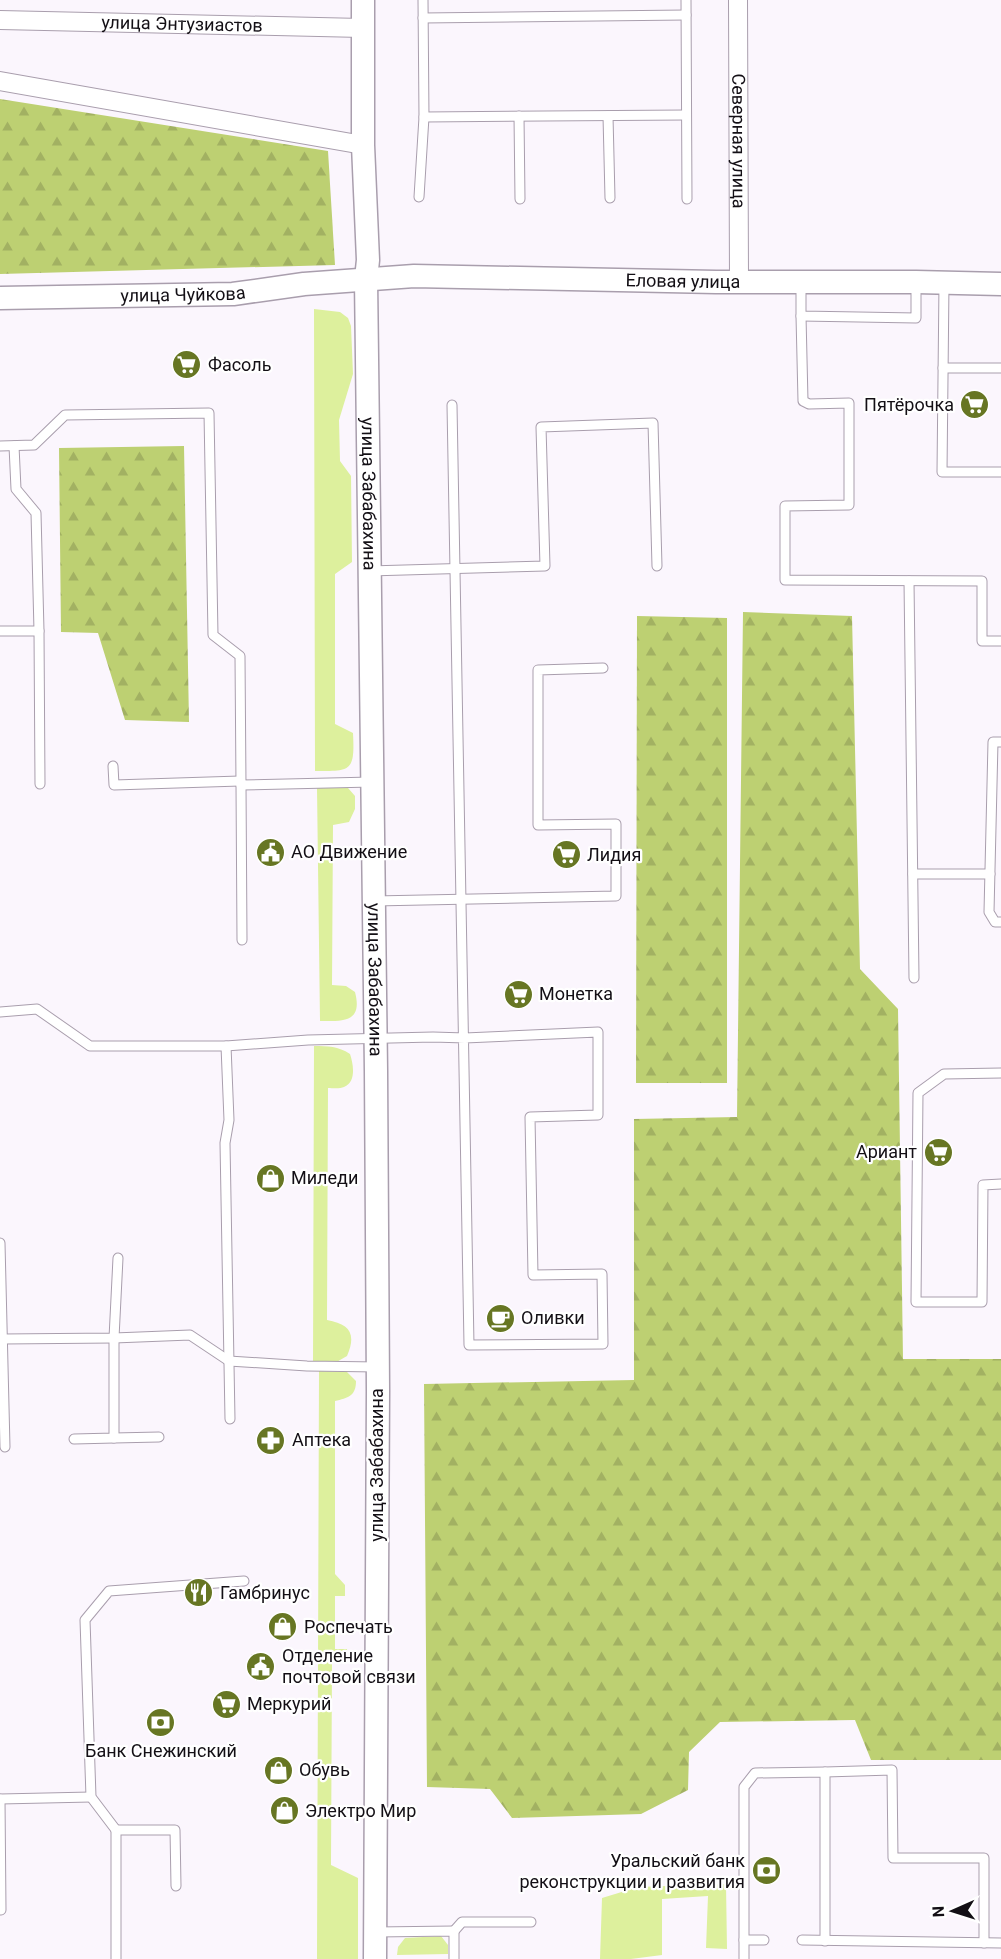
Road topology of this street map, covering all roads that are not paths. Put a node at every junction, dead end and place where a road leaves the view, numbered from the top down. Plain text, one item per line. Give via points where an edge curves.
1 (363, 0) edge
2 (423, 0) edge
3 (686, 0) edge
4 (738, 0) edge
5 (686, 15) junction
6 (423, 18) junction
7 (0, 20) edge
8 (362, 28) junction
9 (0, 81) edge
10 (686, 115) junction
11 (519, 116) junction
12 (608, 116) junction
13 (424, 117) junction
14 (363, 145) junction
15 (419, 197) dead end
16 (610, 198) dead end
17 (520, 199) dead end
18 (687, 199) dead end
19 (366, 279) junction
20 (739, 281) junction
21 (916, 282) junction
22 (801, 283) junction
23 (944, 283) junction
24 (1001, 284) edge
25 (0, 298) edge
26 (801, 316) junction
27 (943, 368) junction
28 (1001, 368) edge
29 (452, 405) dead end
30 (0, 446) edge
31 (14, 446) junction
32 (1001, 472) edge
33 (657, 566) dead end
34 (455, 569) junction
35 (369, 571) junction
36 (909, 581) junction
37 (0, 631) edge
38 (39, 631) junction
39 (1001, 641) edge
40 (603, 668) dead end
41 (1001, 742) edge
42 (113, 766) dead end
43 (372, 782) junction
44 (241, 783) junction
45 (40, 784) dead end
46 (913, 874) junction
47 (990, 874) junction
48 (462, 898) junction
49 (374, 901) junction
50 (1001, 922) edge
51 (242, 940) dead end
52 (914, 978) dead end
53 (0, 1012) edge
54 (465, 1038) junction
55 (376, 1039) junction
56 (226, 1046) junction
57 (1001, 1073) edge
58 (1001, 1184) edge
59 (0, 1243) edge
60 (118, 1258) dead end
61 (114, 1338) junction
62 (3, 1339) junction
63 (229, 1361) junction
64 (378, 1367) junction
65 (230, 1419) dead end
66 (159, 1437) dead end
67 (114, 1438) junction
68 (74, 1439) dead end
69 (5, 1447) dead end
70 (244, 1581) dead end
71 (825, 1772) junction
72 (91, 1797) junction
73 (0, 1799) edge
74 (116, 1830) junction
75 (176, 1886) dead end
76 (1, 1910) edge
77 (531, 1922) dead end
78 (454, 1931) junction
79 (375, 1932) junction
80 (744, 1940) junction
81 (764, 1940) dead end
82 (802, 1940) dead end
83 (825, 1941) junction
84 (984, 1943) junction
85 (1001, 1943) edge
86 (116, 1959) edge
87 (375, 1959) edge
88 (454, 1959) edge
89 (744, 1959) edge

1 - 8 street, улица Забабахина
2 - 6 lane
3 - 5 lane
4 - 20 street, Северная улица
5 - 6 lane
5 - 10 lane
6 - 13 lane
7 - 8 street, улица Энтузиастов
8 - 14 street, улица Забабахина
9 - 14 street
10 - 12 lane
10 - 18 lane
11 - 12 lane
11 - 13 lane
11 - 17 lane
12 - 16 lane
13 - 15 lane
14 - 19 street, улица Забабахина
19 - 20 street, Еловая улица via 414,276
19 - 25 street, улица Чуйкова via 233,294
19 - 35 street, улица Забабахина
20 - 22 street, Еловая улица
21 - 22 street, Еловая улица
21 - 23 street, Еловая улица
21 - 26 lane via 916,318
22 - 26 lane
23 - 24 street, Еловая улица
23 - 27 lane
26 - 36 lane via 803,401 849,403 849,505 785,506 785,580
27 - 28 lane
27 - 32 lane via 942,472
29 - 34 lane
30 - 31 lane
31 - 38 lane via 16,489 36,513
31 - 44 lane via 34,446 65,415 209,413 213,635 240,656
33 - 34 lane via 653,423 541,427 545,566
34 - 35 lane
34 - 48 lane
35 - 43 street, улица Забабахина
36 - 39 lane via 982,581 982,641
36 - 46 lane
37 - 38 lane
38 - 45 lane
40 - 48 lane via 538,670 538,825 616,824 616,896
41 - 47 lane via 993,742
42 - 44 lane via 114,785
43 - 44 lane
43 - 49 street, улица Забабахина
44 - 51 lane
46 - 47 lane
46 - 52 lane
47 - 50 lane via 989,912 994,922
48 - 49 lane
48 - 54 lane
49 - 55 street, улица Забабахина
53 - 56 lane via 37,1009 90,1046
54 - 54 lane via 598,1032 598,1115 530,1117 533,1275 602,1274 603,1344 469,1344
54 - 55 lane
55 - 56 lane
55 - 64 street, улица Забабахина
56 - 63 lane via 230,1120 225,1143
57 - 58 lane via 944,1074 918,1093 916,1302 982,1302 983,1185
59 - 62 lane
60 - 61 lane
61 - 62 lane
61 - 63 lane via 190,1335
61 - 67 lane
62 - 69 lane
63 - 64 lane
63 - 65 lane
64 - 79 street, улица Забабахина
66 - 67 lane
67 - 68 lane
70 - 72 lane via 109,1591 85,1620
71 - 80 lane via 755,1773 744,1787
71 - 83 lane
71 - 84 lane via 892,1770 893,1858 984,1858
72 - 73 lane
72 - 74 lane
73 - 76 lane
74 - 75 lane via 175,1830
74 - 86 lane
77 - 78 lane via 462,1922
78 - 79 lane
78 - 88 lane
79 - 87 street, улица Забабахина
80 - 81 lane
80 - 89 lane
82 - 83 lane
83 - 84 lane
84 - 85 lane

